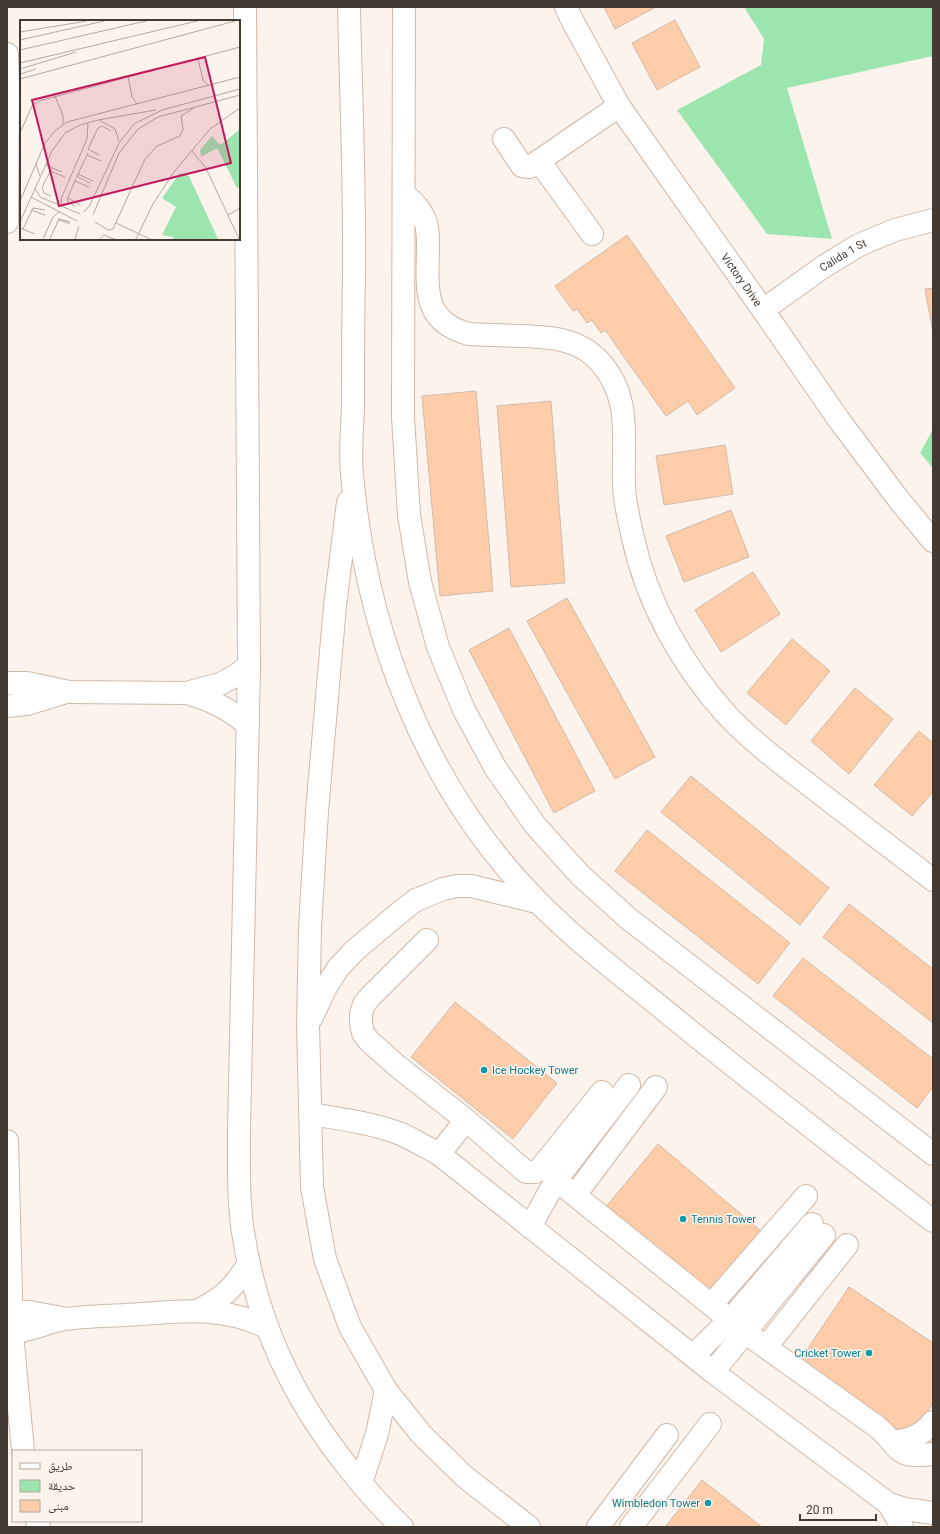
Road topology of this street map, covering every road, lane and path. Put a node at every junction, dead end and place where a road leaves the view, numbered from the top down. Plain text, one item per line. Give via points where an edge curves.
1 (245, 7) edge
2 (349, 7) edge
3 (404, 7) edge
4 (566, 7) edge
5 (242, 39) edge
6 (7, 54) edge
7 (7, 62) edge
8 (20, 62) edge
9 (15, 84) edge
10 (243, 94) edge
11 (619, 106) junction
12 (504, 139) dead end
13 (539, 161) junction
14 (404, 195) junction
15 (933, 220) edge
16 (7, 222) edge
17 (592, 234) dead end
18 (763, 310) junction
19 (352, 470) junction
20 (933, 541) edge
21 (249, 666) junction
22 (7, 683) edge
23 (70, 692) junction
24 (186, 693) junction
25 (7, 706) edge
26 (248, 725) junction
27 (933, 880) edge
28 (537, 902) junction
29 (427, 940) dead end
30 (308, 1026) junction
31 (629, 1085) dead end
32 (656, 1087) dead end
33 (602, 1092) dead end
34 (311, 1114) junction
35 (466, 1120) junction
36 (7, 1140) edge
37 (438, 1154) junction
38 (933, 1154) edge
39 (556, 1180) junction
40 (575, 1195) junction
41 (806, 1196) dead end
42 (933, 1221) edge
43 (530, 1227) junction
44 (818, 1230) dead end
45 (847, 1245) dead end
46 (249, 1263) junction
47 (712, 1304) junction
48 (197, 1311) junction
49 (12, 1322) junction
50 (738, 1326) junction
51 (266, 1327) junction
52 (766, 1347) junction
53 (694, 1356) junction
54 (713, 1372) junction
55 (386, 1390) junction
56 (933, 1422) edge
57 (710, 1424) dead end
58 (667, 1435) dead end
59 (892, 1442) junction
60 (22, 1450) edge
61 (933, 1454) edge
62 (361, 1483) junction
63 (889, 1504) junction
64 (933, 1512) edge
65 (610, 1523) edge
66 (402, 1527) edge
67 (530, 1527) edge
68 (631, 1527) edge
69 (902, 1527) edge

1 - 5 street
2 - 19 street via 355,216
3 - 14 street
4 - 11 street, Victory Drive
5 - 10 street
6 - 7 street
7 - 8 street
7 - 9 street
9 - 16 street
10 - 21 street
11 - 13 street
11 - 18 street, Victory Drive
12 - 13 street via 522,166 530,167
13 - 17 street
14 - 27 street via 420,209 425,219 428,229 430,303 445,324 456,331 469,334 549,337 567,341 584,348 610,374 619,390 623,408 624,489 633,538 648,587 668,633 691,670 727,715 767,752
14 - 38 street via 403,417 409,515 420,582 438,647 464,710 496,770 535,825 580,875 629,919
15 - 18 street, Calida 1 St via 895,230 859,245
18 - 20 street, Victory Drive via 838,420
19 - 28 street via 362,550 378,621 396,677 416,724 446,782 478,831
19 - 30 street via 335,606 317,810 310,928
21 - 24 street via 220,684
21 - 26 street
22 - 23 street via 27,683
23 - 24 street
23 - 25 street via 28,704
24 - 26 street via 219,704
26 - 46 street via 239,1181 243,1231
28 - 30 street via 471,886 443,889 416,900 355,950 338,968
28 - 42 street via 575,937 764,1091
29 - 35 street via 364,1004 361,1014 363,1033 368,1041 397,1066
30 - 34 street
31 - 39 street
32 - 40 street
33 - 35 street via 535,1172 521,1169
34 - 37 street via 380,1127 401,1134
34 - 55 street via 312,1187 325,1259 350,1327
35 - 37 street
36 - 49 street
37 - 43 street
39 - 40 street
39 - 43 street
40 - 47 street
41 - 47 street
43 - 53 street
44 - 50 street
45 - 52 street
46 - 48 street via 230,1290
46 - 51 street
47 - 50 street
48 - 49 street via 65,1319 29,1330
48 - 51 street via 237,1315
49 - 60 street
50 - 52 street
50 - 53 street
50 - 54 street
51 - 62 street via 282,1365 305,1407 331,1446
52 - 59 street via 876,1426
53 - 54 street
54 - 63 street
55 - 62 street via 377,1434
55 - 67 street via 421,1434 466,1477
56 - 59 street via 920,1435
57 - 68 street
58 - 65 street
59 - 61 street via 896,1448 908,1455
62 - 66 street
63 - 64 street via 905,1509
63 - 69 street

